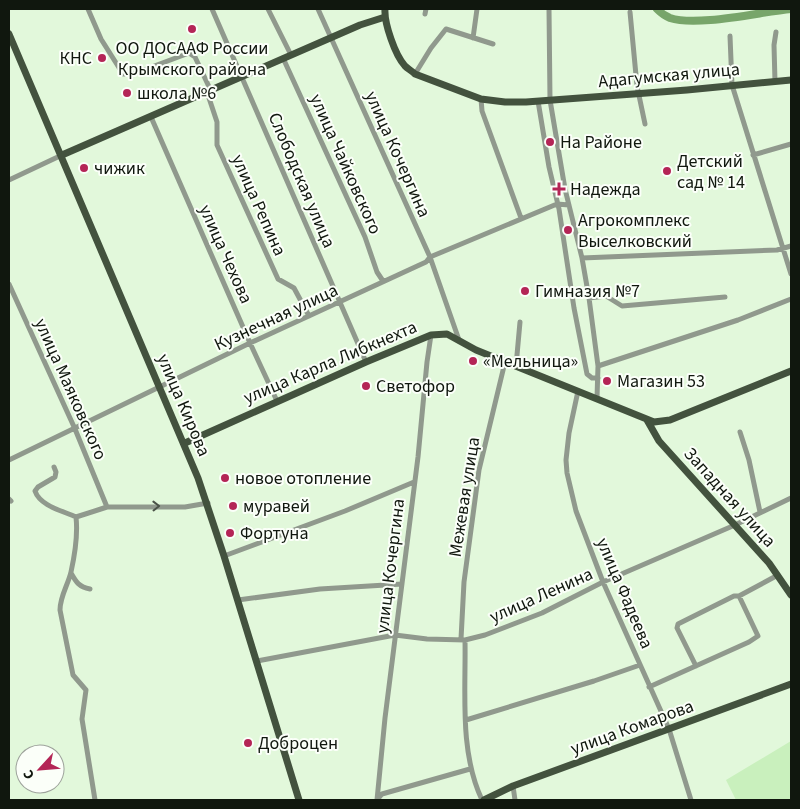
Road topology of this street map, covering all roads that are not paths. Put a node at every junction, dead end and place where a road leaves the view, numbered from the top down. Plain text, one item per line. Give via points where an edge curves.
1 (88, 9) edge
2 (212, 9) edge
3 (268, 9) edge
4 (318, 9) edge
5 (385, 9) edge
6 (477, 9) edge
7 (549, 9) edge
8 (630, 12) dead end
9 (384, 17) junction
10 (776, 32) dead end
11 (9, 34) edge
12 (730, 36) dead end
13 (331, 38) junction
14 (473, 38) junction
15 (492, 44) dead end
16 (290, 55) junction
17 (283, 58) junction
18 (415, 74) junction
19 (243, 77) junction
20 (791, 80) edge
21 (775, 82) junction
22 (732, 85) junction
23 (209, 92) junction
24 (639, 93) junction
25 (481, 99) junction
26 (550, 100) junction
27 (538, 101) junction
28 (151, 117) junction
29 (645, 124) dead end
30 (791, 144) edge
31 (62, 155) junction
32 (753, 155) junction
33 (9, 180) edge
34 (558, 204) junction
35 (569, 204) junction
36 (521, 218) junction
37 (791, 246) edge
38 (782, 250) junction
39 (430, 257) junction
40 (582, 258) junction
41 (791, 274) edge
42 (382, 281) junction
43 (9, 284) edge
44 (725, 297) dead end
45 (589, 298) junction
46 (791, 299) edge
47 (340, 302) junction
48 (309, 316) junction
49 (520, 322) dead end
50 (431, 335) junction
51 (460, 340) junction
52 (250, 343) junction
53 (366, 362) junction
54 (505, 362) junction
55 (516, 366) junction
56 (598, 366) junction
57 (791, 371) edge
58 (598, 378) junction
59 (161, 387) junction
60 (578, 391) junction
61 (597, 398) junction
62 (278, 401) junction
63 (647, 420) junction
64 (75, 429) junction
65 (740, 432) dead end
66 (184, 443) junction
67 (9, 460) edge
68 (54, 467) dead end
69 (414, 482) junction
70 (791, 498) edge
71 (208, 503) junction
72 (107, 507) junction
73 (760, 512) junction
74 (76, 517) junction
75 (735, 525) junction
76 (224, 556) junction
77 (71, 573) junction
78 (778, 575) junction
79 (603, 582) junction
80 (402, 584) junction
81 (90, 589) dead end
82 (791, 595) edge
83 (739, 596) junction
84 (238, 600) junction
85 (395, 635) junction
86 (463, 640) junction
87 (257, 661) junction
88 (640, 665) junction
89 (696, 666) junction
90 (791, 684) edge
91 (649, 688) junction
92 (466, 720) junction
93 (669, 729) junction
94 (470, 769) junction
95 (513, 786) junction
96 (95, 800) edge
97 (299, 800) edge
98 (377, 800) edge
99 (483, 800) edge
100 (515, 800) edge
101 (691, 800) edge

1 - 23 street, улица Репина via 101,39 123,74 133,74 189,53 195,57
2 - 19 street, Слободская улица
3 - 16 street
4 - 13 street, улица Кочергина
5 - 9 main road
6 - 14 street
7 - 26 street
8 - 24 street
9 - 13 main road
9 - 18 main road via 397,53
10 - 21 street
11 - 31 main road, улица Кирова
12 - 22 street
13 - 16 main road
13 - 39 street, улица Кочергина
14 - 15 street
14 - 18 street via 446,29
16 - 17 main road
17 - 19 main road
17 - 42 street, улица Чайковского
18 - 25 main road, Адагумская улица
19 - 23 main road
19 - 47 street, Слободская улица
20 - 21 main road, Адагумская улица
21 - 22 main road, Адагумская улица
22 - 24 main road, Адагумская улица
22 - 32 street
23 - 28 main road
23 - 48 street, улица Репина via 217,122 217,145 278,279 291,284
24 - 26 main road, Адагумская улица
24 - 29 street
25 - 27 main road, Адагумская улица
25 - 36 street via 482,111
26 - 27 main road, Адагумская улица
26 - 35 street
27 - 34 street
28 - 31 main road
28 - 52 street, улица Чехова
30 - 32 street
31 - 33 street
31 - 59 main road, улица Кирова
32 - 38 street
34 - 35 street
34 - 36 street, Кузнечная улица
34 - 58 street via 587,374
35 - 40 street
36 - 39 street, Кузнечная улица
37 - 38 street
38 - 40 street
38 - 41 street
39 - 42 street, Кузнечная улица via 426,262
39 - 51 street, улица Кочергина
40 - 45 street
42 - 47 street, Кузнечная улица
43 - 64 street, улица Маяковского
44 - 45 street via 622,306 606,296
45 - 56 street
46 - 56 street
47 - 48 street, Кузнечная улица
47 - 53 street, Слободская улица
48 - 52 street, Кузнечная улица
49 - 55 street
50 - 51 main road, улица Карла Либкнехта via 448,334
50 - 53 main road, улица Карла Либкнехта
50 - 69 street, улица Кочергина
51 - 54 main road, улица Карла Либкнехта
52 - 59 street, Кузнечная улица
52 - 62 street, улица Чехова
53 - 62 main road, улица Карла Либкнехта
54 - 55 main road, улица Карла Либкнехта
54 - 86 street, Межевая улица via 479,470 464,582
55 - 60 main road, улица Карла Либкнехта
56 - 58 street
57 - 63 main road, улица Карла Либкнехта via 670,420 659,423
58 - 61 street
59 - 64 street, Кузнечная улица
59 - 66 main road, улица Кирова
60 - 61 main road, улица Карла Либкнехта
60 - 79 street, улица Фадеева via 566,447 567,473 576,511
61 - 63 main road, улица Карла Либкнехта
62 - 66 main road, улица Карла Либкнехта
63 - 75 main road, Западная улица via 659,441
64 - 67 street, Кузнечная улица
64 - 72 street, улица Маяковского
65 - 73 street
66 - 71 main road, улица Кирова
68 - 74 street via 56,477 38,487 34,491 36,496
69 - 76 street
69 - 80 street, улица Кочергина
70 - 73 street, улица Ленина
72 -> 71 street via 185,507
71 - 76 main road, улица Кирова
72 - 74 street
73 - 75 street, улица Ленина
74 - 77 street
75 - 78 main road, Западная улица
75 - 79 street, улица Ленина
76 - 84 main road, улица Кирова
77 - 81 street via 81,587
77 - 96 street via 60,600 60,610 73,675 86,690 82,719
78 - 82 main road, Западная улица
78 - 83 street
79 - 86 street, улица Ленина via 503,630
79 - 88 street, улица Фадеева
80 - 84 street via 320,589
80 - 85 street, улица Кочергина
83 - 89 street via 758,636
83 - 89 street via 678,624
84 - 87 main road, улица Кирова
85 - 86 street, улица Ленина
85 - 87 street, улица Ленина
85 - 98 street, улица Кочергина
86 - 92 street, Межевая улица
87 - 97 main road, улица Кирова
88 - 91 street, улица Фадеева
88 - 92 street
89 - 91 street
90 - 93 main road, улица Комарова
91 - 93 street, улица Фадеева
92 - 94 street, Межевая улица
93 - 95 main road, улица Комарова
93 - 101 street, улица Фадеева
94 - 98 street via 382,794
94 - 99 street, Межевая улица
95 - 99 main road, улица Комарова
95 - 100 street

